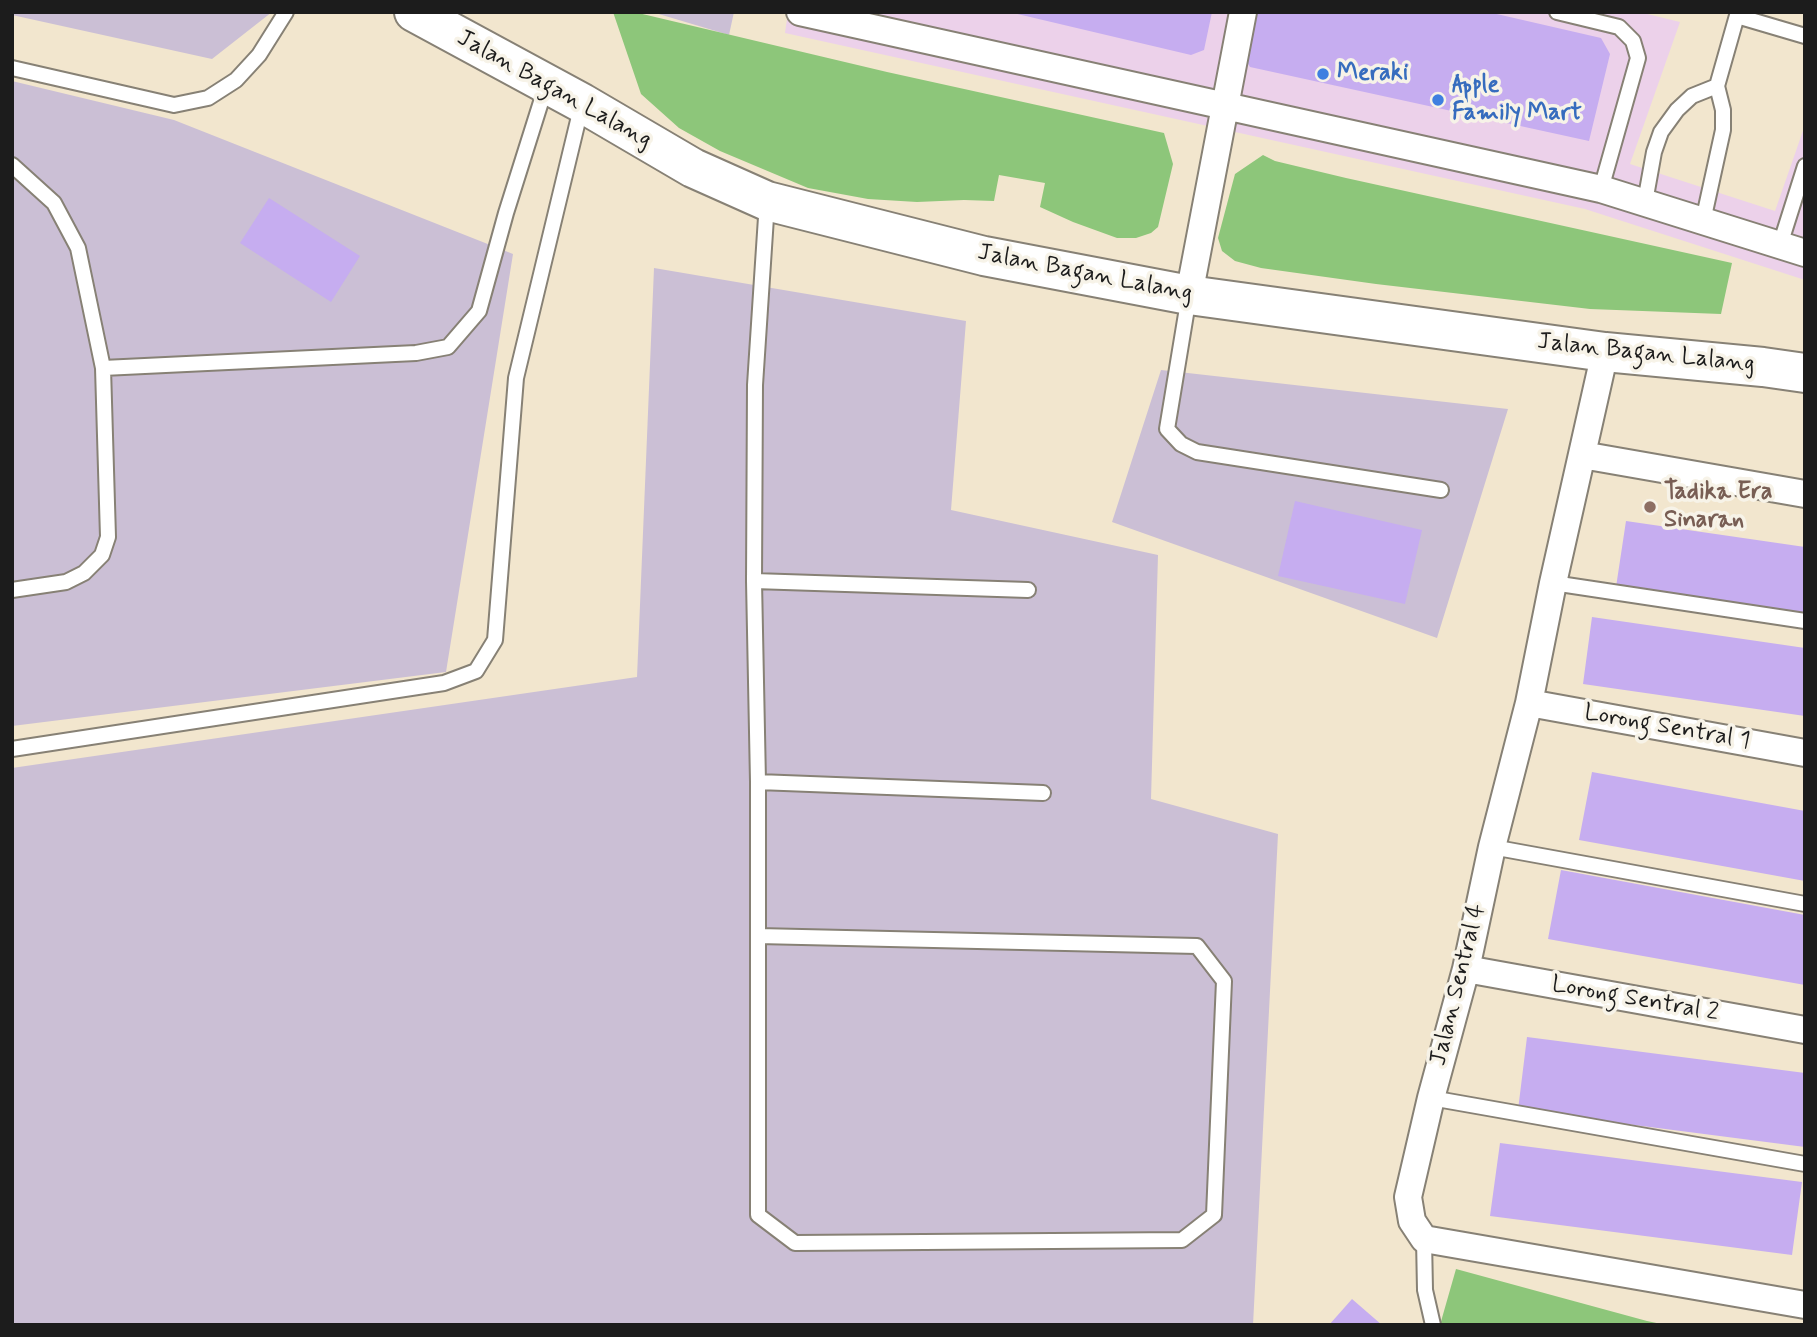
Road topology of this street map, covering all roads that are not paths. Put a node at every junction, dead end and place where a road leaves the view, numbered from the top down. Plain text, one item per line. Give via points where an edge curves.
1 (286, 12) edge
2 (414, 12) edge
3 (800, 12) edge
4 (1243, 12) edge
5 (1557, 12) edge
6 (1737, 14) edge
7 (1805, 36) edge
8 (12, 68) edge
9 (546, 84) junction
10 (1717, 86) junction
11 (582, 103) junction
12 (1225, 106) junction
13 (12, 165) edge
14 (1805, 166) edge
15 (1601, 189) junction
16 (767, 201) junction
17 (1645, 202) junction
18 (1703, 221) junction
19 (1793, 249) edge
20 (1189, 295) junction
21 (1605, 352) junction
22 (103, 368) junction
23 (1805, 373) edge
24 (1582, 455) junction
25 (1441, 490) dead end
26 (1805, 495) edge
27 (754, 581) junction
28 (1553, 583) junction
29 (12, 590) edge
30 (1028, 590) dead end
31 (1805, 621) edge
32 (1529, 703) junction
33 (12, 749) edge
34 (1805, 753) edge
35 (758, 782) junction
36 (1043, 793) dead end
37 (1492, 847) junction
38 (1805, 904) edge
39 (758, 936) junction
40 (1466, 969) junction
41 (1805, 1030) edge
42 (1431, 1098) junction
43 (1805, 1164) edge
44 (1424, 1238) junction
45 (1805, 1305) edge
46 (1433, 1325) edge

1 - 8 lane via 259,55 236,80 208,98 174,105
2 - 9 main road, Jalan Bagan Lalang
3 - 12 street
4 - 12 street
5 - 15 lane via 1619,27 1633,41 1638,58
6 - 7 lane
6 - 10 lane
9 - 11 main road, Jalan Bagan Lalang
9 - 22 lane via 479,311 448,347 416,353
10 - 17 lane via 1692,96 1661,132
10 - 18 lane via 1723,130
11 - 16 main road, Jalan Bagan Lalang via 693,168
11 - 33 lane via 516,378 495,640 476,671 444,683
12 - 15 street
12 - 20 street
13 - 22 lane via 54,203 78,248
14 - 19 lane
15 - 17 street
16 - 20 main road, Jalan Bagan Lalang via 984,256
16 - 27 lane via 755,386
17 - 18 street
18 - 19 street
20 - 21 main road, Jalan Bagan Lalang
20 - 25 lane via 1167,429 1181,444 1197,452
21 - 23 main road, Jalan Bagan Lalang
21 - 24 street, Jalan Sentral 4
22 - 29 lane via 108,537 102,555 84,573 66,582
24 - 26 street
24 - 28 street, Jalan Sentral 4
27 - 30 lane
27 - 35 lane
28 - 31 lane
28 - 32 street, Jalan Sentral 4
32 - 34 street, Lorong Sentral 1
32 - 37 street, Jalan Sentral 4
35 - 36 lane
35 - 39 lane
37 - 38 lane
37 - 40 street, Jalan Sentral 4
39 - 39 lane via 1198,946 1224,981 1214,1215 1182,1240 795,1243 758,1215
40 - 41 street, Lorong Sentral 2
40 - 42 street, Jalan Sentral 4
42 - 43 lane
42 - 44 street, Jalan Sentral 4 via 1408,1196 1412,1221
44 - 45 street
44 - 46 lane via 1425,1290

